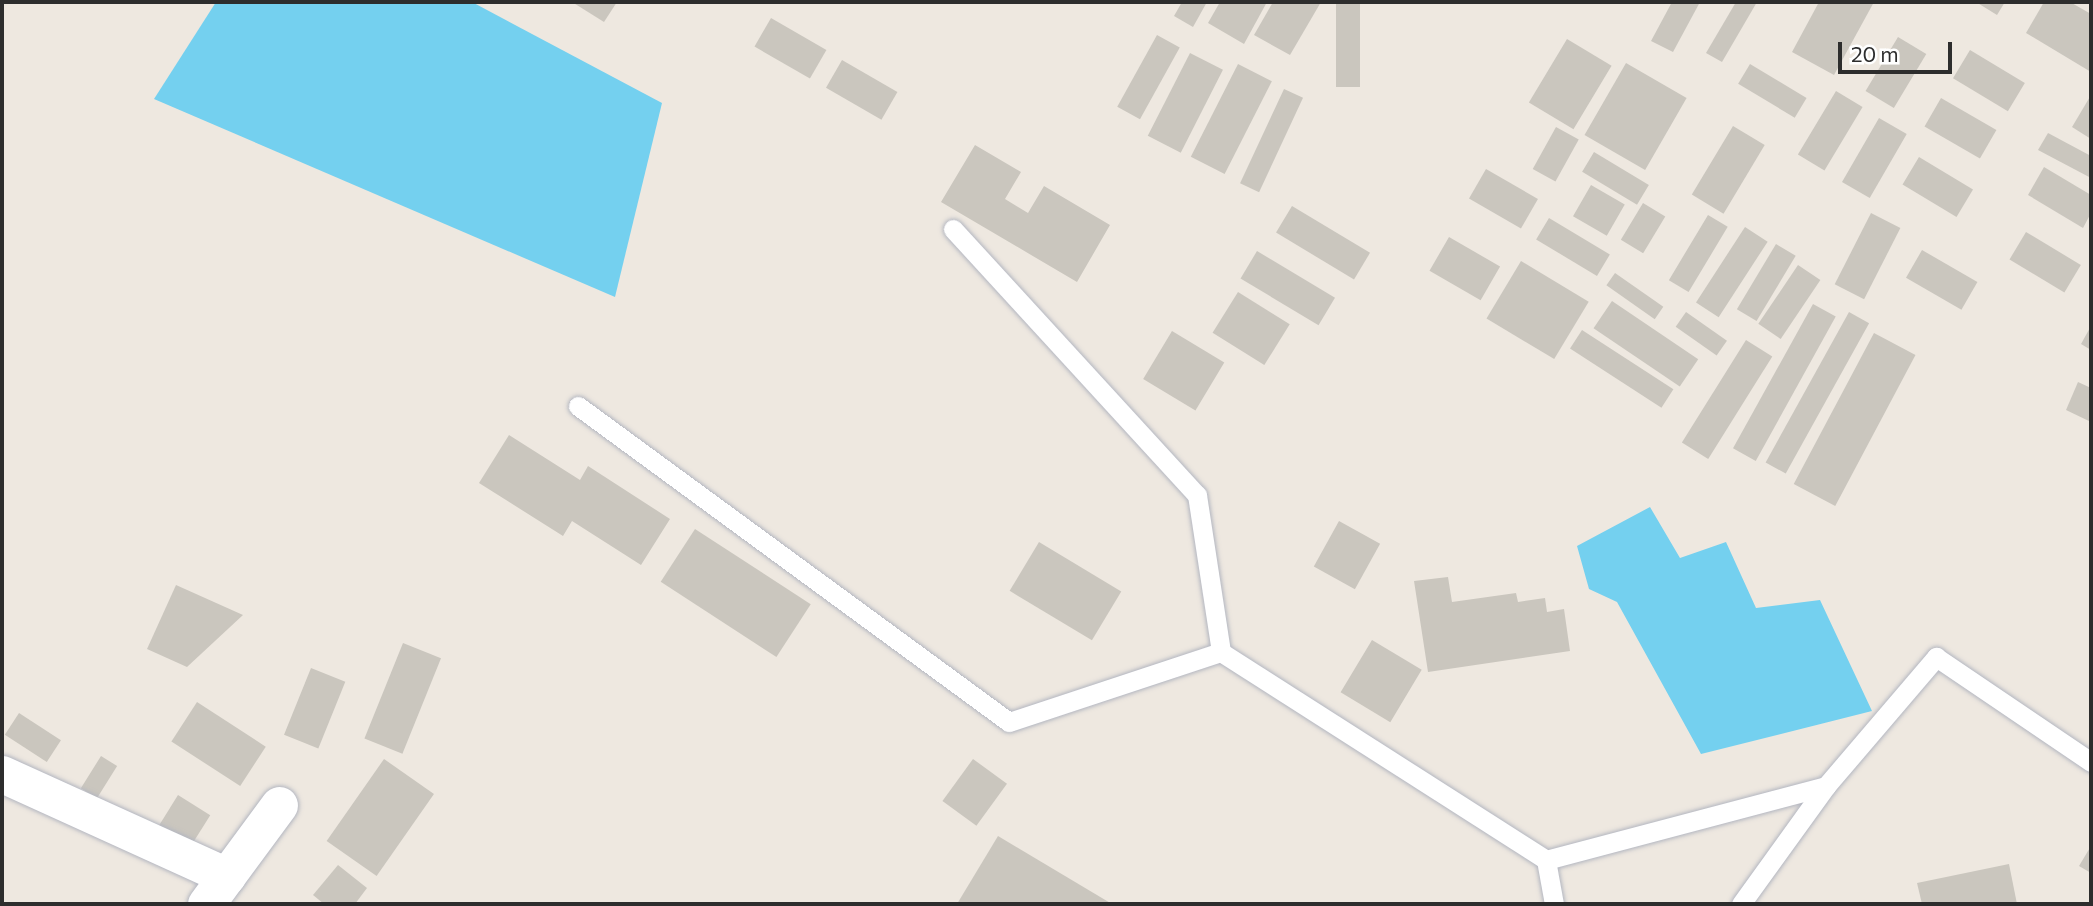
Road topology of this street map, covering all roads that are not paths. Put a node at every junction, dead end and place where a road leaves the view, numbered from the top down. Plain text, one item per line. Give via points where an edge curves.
1 (953, 229) dead end
2 (578, 406) dead end
3 (1221, 652) junction
4 (2091, 762) edge
5 (2, 774) edge
6 (1826, 786) junction
7 (279, 805) dead end
8 (1546, 860) junction
9 (217, 890) edge
10 (1554, 904) edge
11 (1741, 904) edge

1 - 3 lane via 1197,495
2 - 3 lane via 1009,722
3 - 8 lane
4 - 6 lane via 1936,656
5 - 9 street
6 - 8 lane
6 - 11 lane
7 - 9 street
8 - 10 lane

